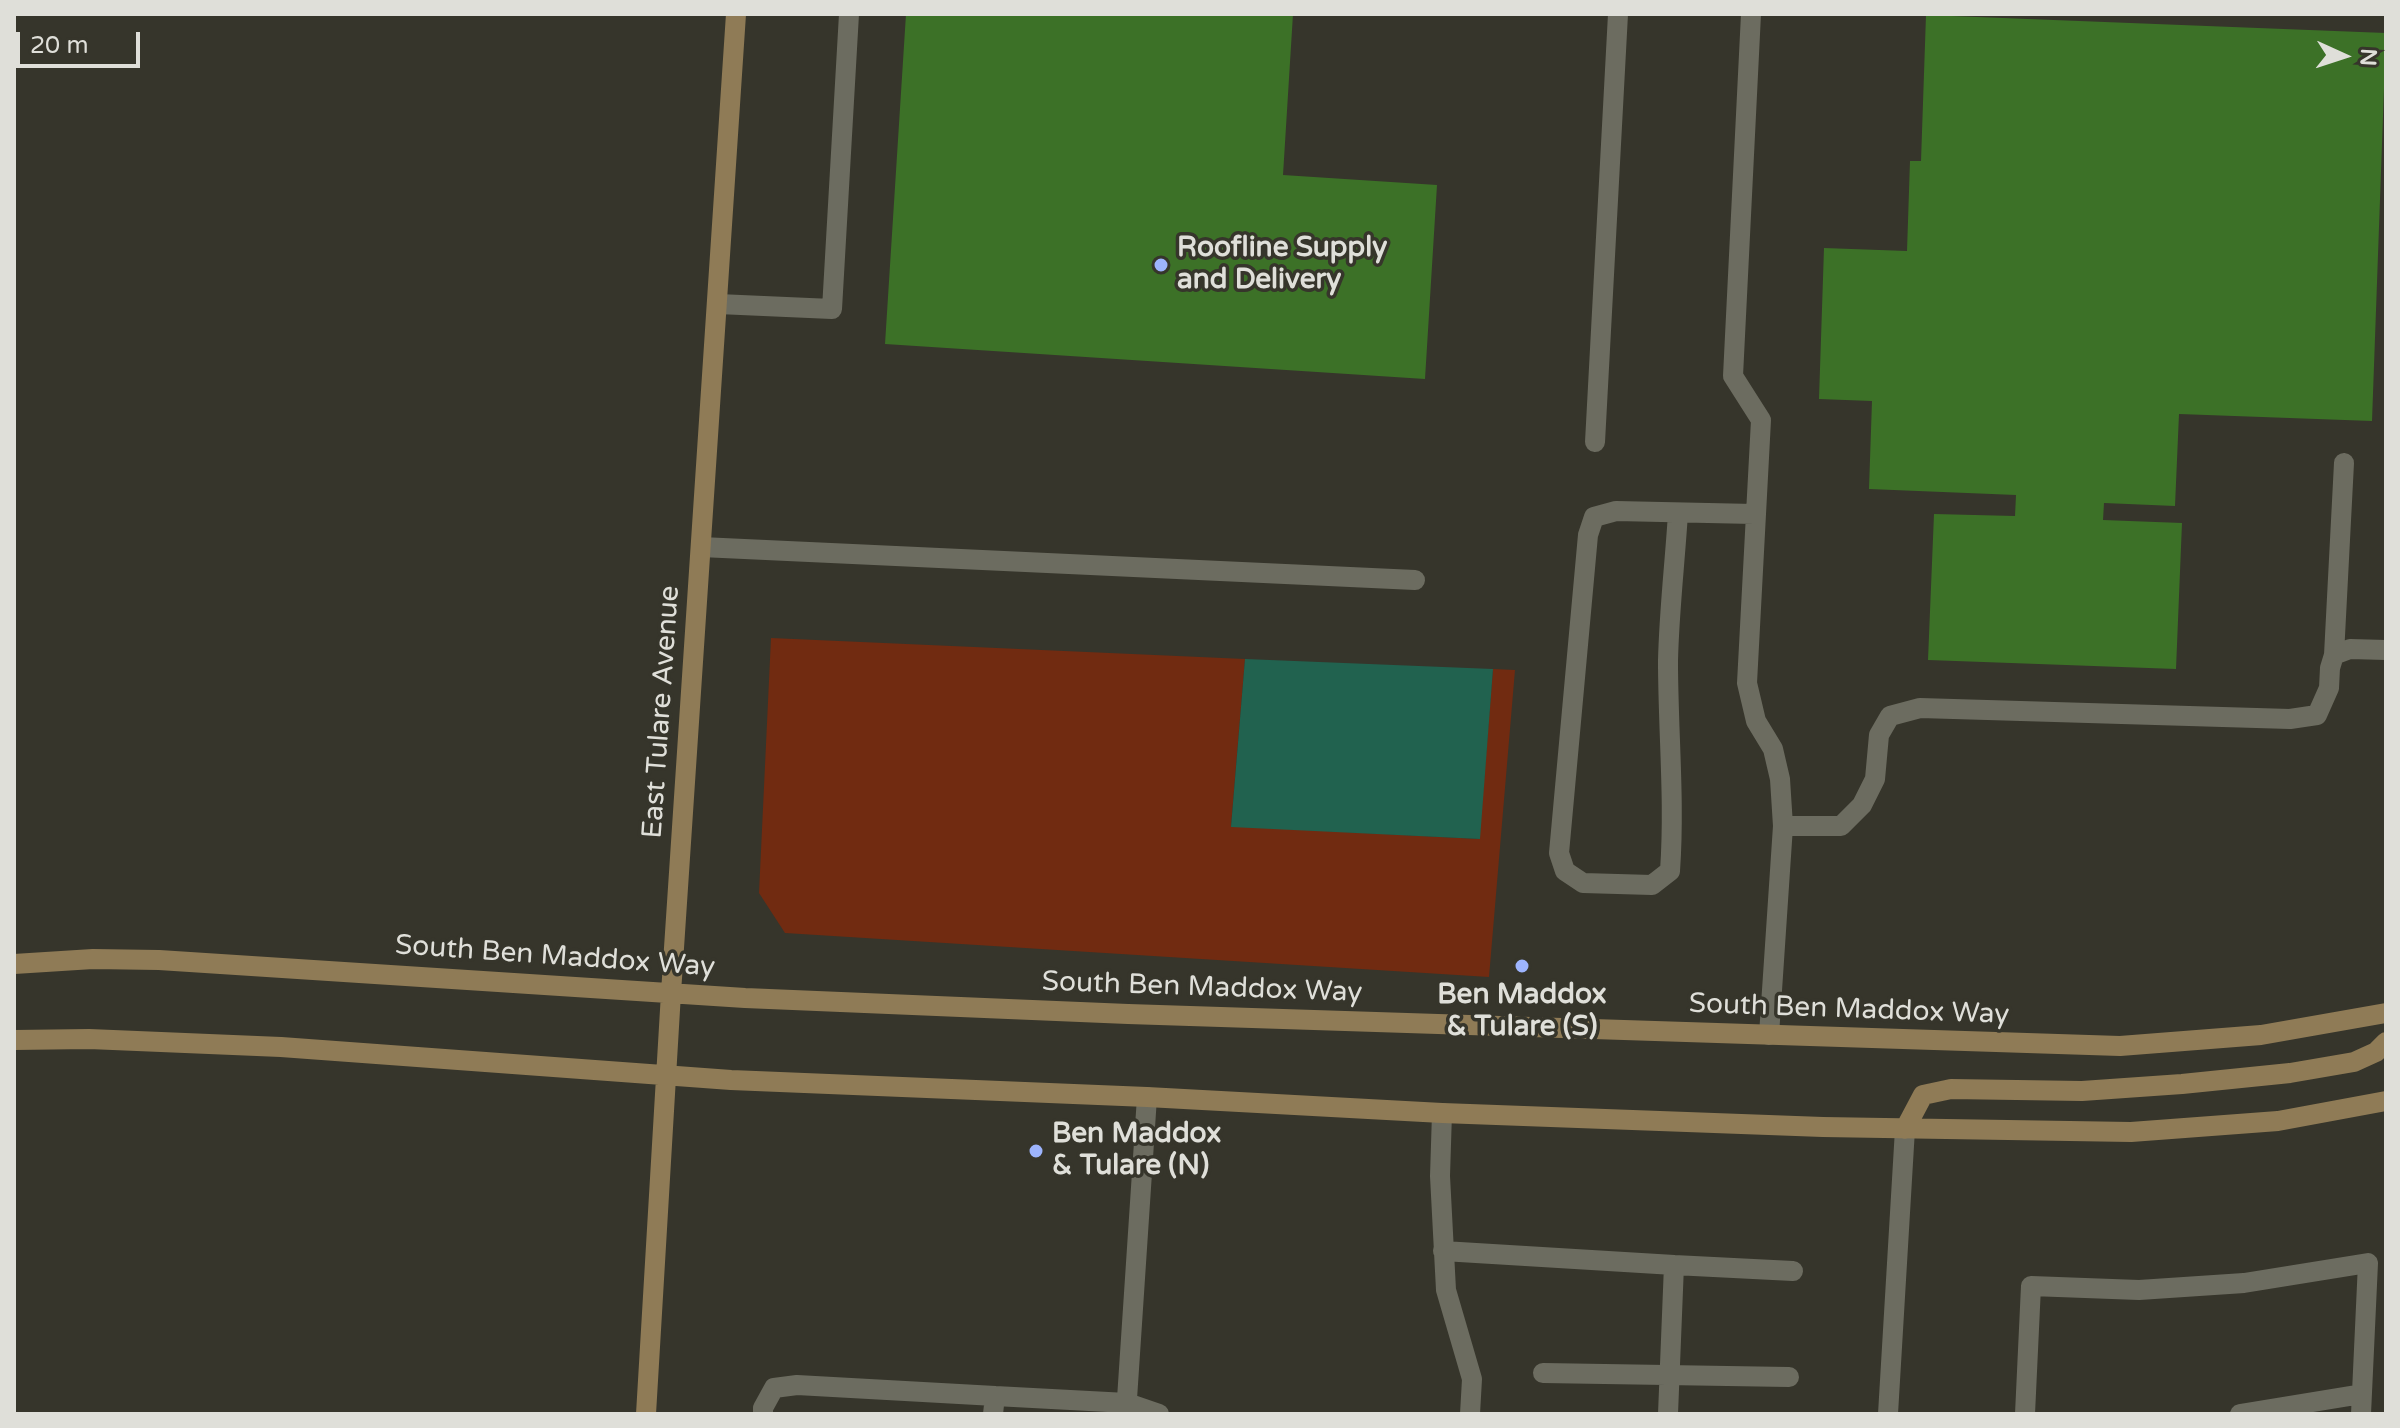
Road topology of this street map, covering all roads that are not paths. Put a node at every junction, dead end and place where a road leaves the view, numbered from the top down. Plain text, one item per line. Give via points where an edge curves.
1 (736, 14) edge
2 (849, 14) edge
3 (1618, 14) edge
4 (1751, 14) edge
5 (718, 304) junction
6 (1595, 442) dead end
7 (2344, 463) dead end
8 (1678, 513) junction
9 (1754, 514) junction
10 (701, 547) junction
11 (1415, 580) dead end
12 (2386, 650) edge
13 (2334, 655) junction
14 (1783, 826) junction
15 (14, 964) edge
16 (671, 993) junction
17 (2386, 1013) edge
18 (1769, 1035) junction
19 (14, 1040) edge
20 (2386, 1042) edge
21 (667, 1075) junction
22 (1147, 1097) junction
23 (2386, 1101) edge
24 (1442, 1113) junction
25 (1905, 1129) junction
26 (1443, 1251) junction
27 (1674, 1265) junction
28 (1793, 1271) dead end
29 (1543, 1373) dead end
30 (1669, 1376) junction
31 (1789, 1377) dead end
32 (2361, 1404) edge
33 (994, 1405) edge
34 (1126, 1408) edge
35 (646, 1414) edge
36 (763, 1414) edge
37 (1159, 1414) edge
38 (1470, 1414) edge
39 (1668, 1414) edge
40 (1888, 1414) edge
41 (2025, 1414) edge
42 (2240, 1414) edge

1 - 5 main road, East Tulare Avenue
2 - 5 lane via 832,309
3 - 6 lane
4 - 9 lane via 1733,376 1761,420
5 - 10 main road, East Tulare Avenue
7 - 13 lane
8 - 8 lane via 1616,511 1594,517 1588,535 1559,853 1565,871 1583,883 1652,885 1670,871 1668,657
8 - 9 lane
9 - 14 lane via 1747,683 1756,721 1773,749
10 - 11 lane
10 - 16 main road, East Tulare Avenue
12 - 13 lane via 2350,649
13 - 14 lane via 2329,688 2317,715 2290,719 1920,708 1890,716 1879,735 1875,779 1862,805 1841,826
14 - 18 lane
15 - 16 main road, South Ben Maddox Way via 159,960
16 - 18 main road, South Ben Maddox Way
16 - 21 main road, East Tulare Avenue
17 - 18 main road, South Ben Maddox Way via 2261,1035 2120,1046
19 - 21 main road via 281,1047
20 - 25 main road via 2354,1062 2290,1073 2082,1091 1951,1089 1923,1095
21 - 22 main road
21 - 35 main road, East Tulare Avenue
22 - 24 main road
22 - 34 lane
23 - 25 main road via 2278,1121 2131,1132
24 - 25 main road
24 - 26 lane
25 - 40 lane
26 - 27 lane
26 - 38 lane via 1446,1290 1472,1379
27 - 28 lane
27 - 30 lane
29 - 30 lane
30 - 31 lane
30 - 39 lane
32 - 41 lane via 2368,1263 2244,1283 2139,1290 2031,1286
32 - 42 lane
33 - 34 lane
33 - 36 lane via 797,1385 774,1388
34 - 37 lane

